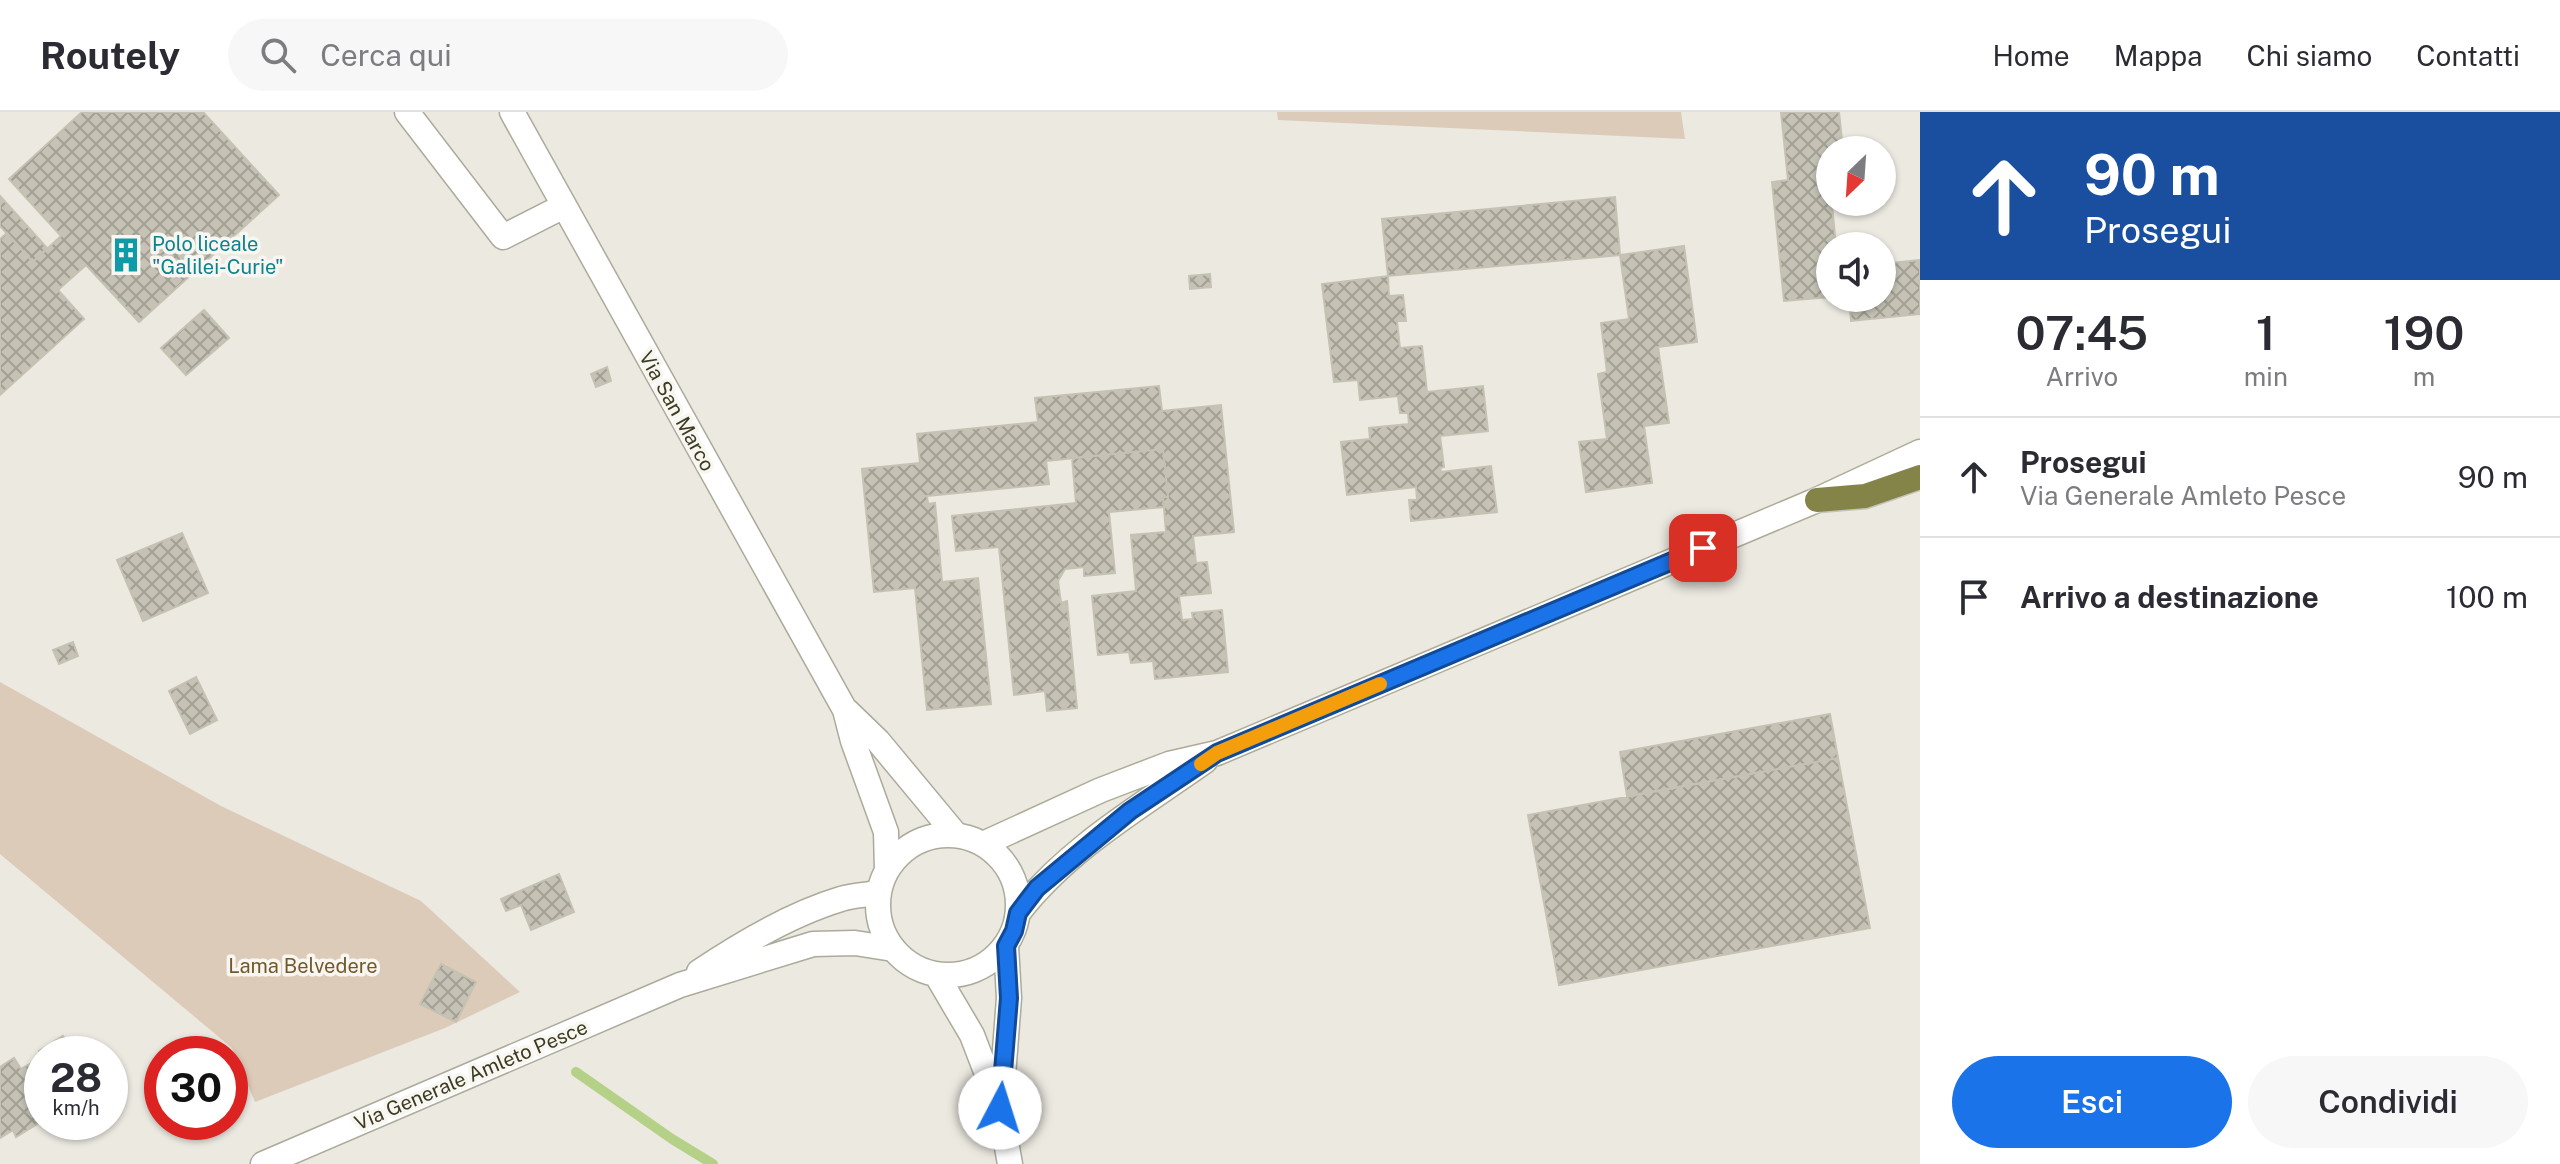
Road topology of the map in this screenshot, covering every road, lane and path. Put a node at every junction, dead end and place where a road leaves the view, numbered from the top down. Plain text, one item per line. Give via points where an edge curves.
1 (407, 112) edge
2 (512, 112) edge
3 (564, 206) junction
4 (1920, 452) edge
5 (1920, 477) edge
6 (1817, 500) junction
7 (845, 710) junction
8 (1217, 753) junction
9 (956, 835) junction
10 (983, 844) junction
11 (887, 870) junction
12 (878, 893) junction
13 (1018, 913) junction
14 (1006, 946) junction
15 (893, 949) junction
16 (936, 974) junction
17 (680, 985) junction
18 (1000, 1108) junction
19 (263, 1164) edge
20 (1010, 1164) edge

1 - 3 street via 503,237
2 - 3 street, Via San Marco
3 - 7 street, Via San Marco
4 - 6 street
5 - 6 highway via 1865,496
6 - 8 street
7 - 9 street via 878,741
7 - 11 street via 886,832
8 - 10 street via 1169,764 1101,790
8 - 13 street via 1130,811 1037,888
9 - 10 street
9 - 11 street via 909,847
10 - 13 street via 1011,873
11 - 12 street
12 - 15 street via 880,923
12 - 17 street via 842,899 783,924
13 - 14 street
14 - 16 street via 986,965 962,974
14 - 18 street via 1009,998
15 - 16 street via 905,961
15 - 17 street via 813,944
16 - 18 street via 972,1035
17 - 19 street, Via Generale Amleto Pesce
18 - 20 street

